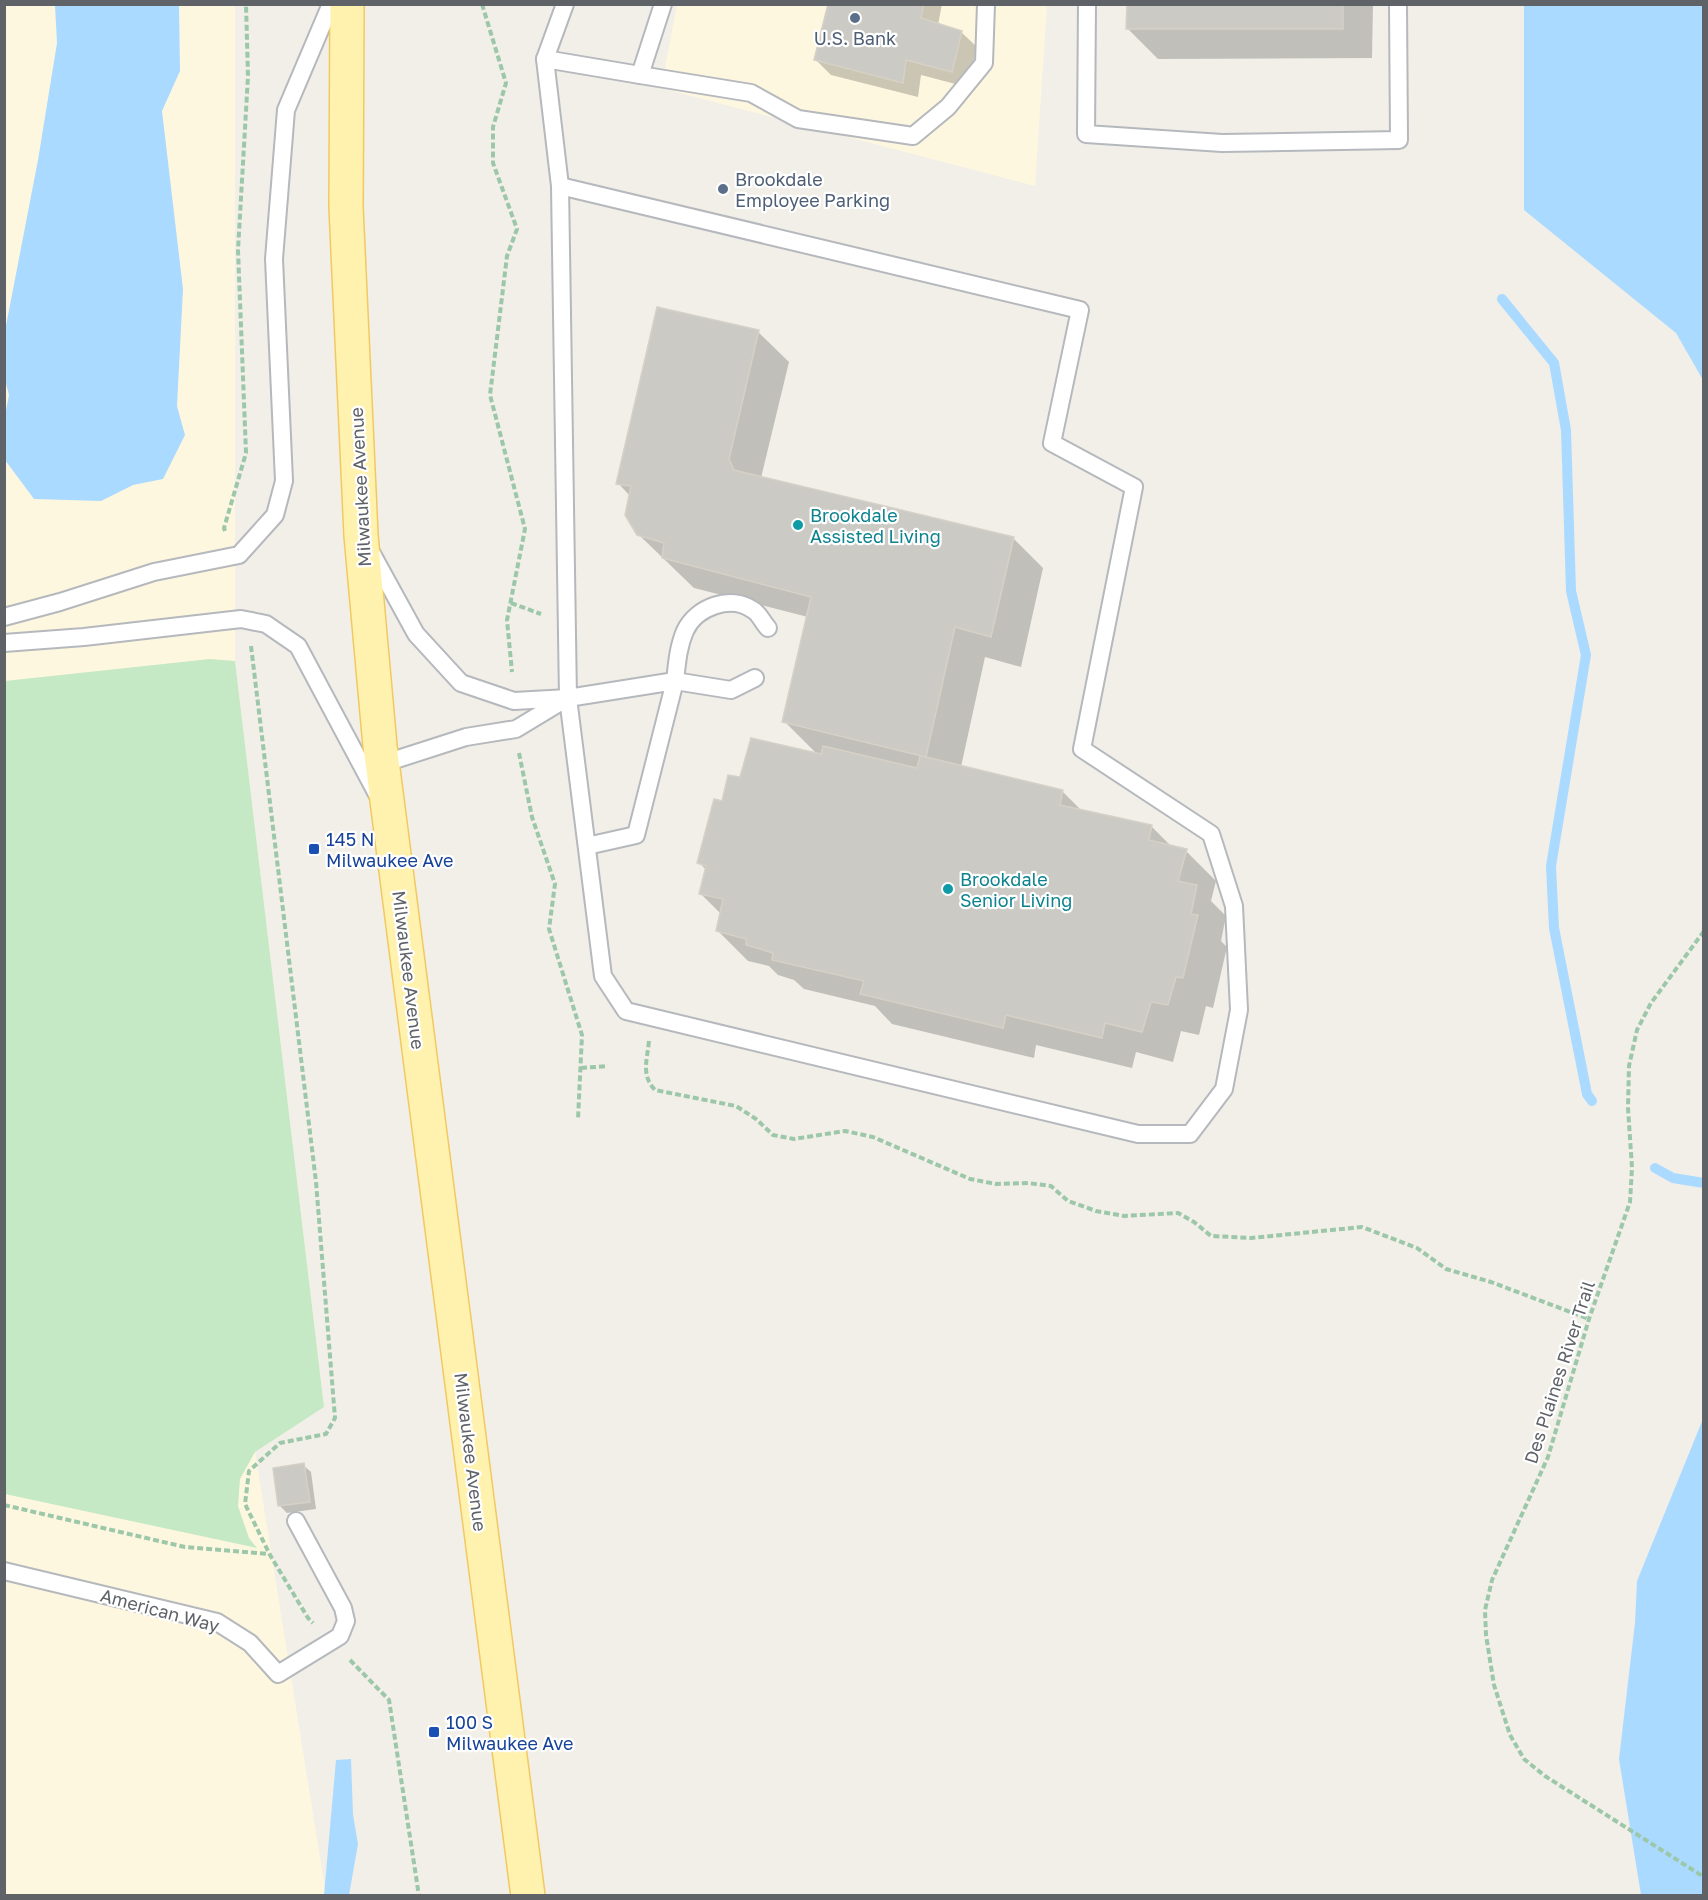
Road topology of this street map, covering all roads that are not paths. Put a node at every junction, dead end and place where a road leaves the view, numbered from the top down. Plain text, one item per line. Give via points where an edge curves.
1 (331, 4) edge
2 (347, 4) edge
3 (565, 4) edge
4 (663, 4) edge
5 (986, 4) edge
6 (1087, 4) edge
7 (1398, 4) edge
8 (544, 59) junction
9 (640, 75) junction
10 (560, 186) junction
11 (361, 535) junction
12 (4, 617) edge
13 (768, 628) dead end
14 (4, 643) edge
15 (755, 678) dead end
16 (675, 681) junction
17 (568, 698) junction
18 (382, 764) junction
19 (389, 817) junction
20 (587, 846) junction
21 (296, 1521) dead end
22 (4, 1571) edge
23 (528, 1896) edge

1 - 12 lane via 286,110 274,259 284,481 275,515 239,555 154,572
2 - 11 main road, Milwaukee Avenue via 346,207
3 - 8 lane
4 - 9 lane
5 - 9 lane via 984,63 948,107 913,136 798,119 752,93
6 - 7 lane via 1086,135 1222,143 1399,140
8 - 9 lane
8 - 10 lane
10 - 17 lane
10 - 20 lane via 1080,310 1053,443 1134,487 1082,749 1211,834 1234,906 1239,1010 1224,1089 1190,1134 1138,1134 626,1011 603,976
11 - 17 lane via 416,634 461,683 514,701
11 - 18 main road, Milwaukee Avenue
13 - 16 lane via 753,610 732,602 706,608 686,628 678,651
14 - 19 lane via 242,619 266,624 298,646
15 - 16 lane via 731,690
16 - 17 lane
16 - 20 lane via 636,835
17 - 18 lane via 516,729 466,737
17 - 20 lane
18 - 19 main road, Milwaukee Avenue
19 - 23 main road, Milwaukee Avenue
21 - 22 lane, American Way via 343,1608 346,1621 340,1636 278,1674 250,1643 217,1622

